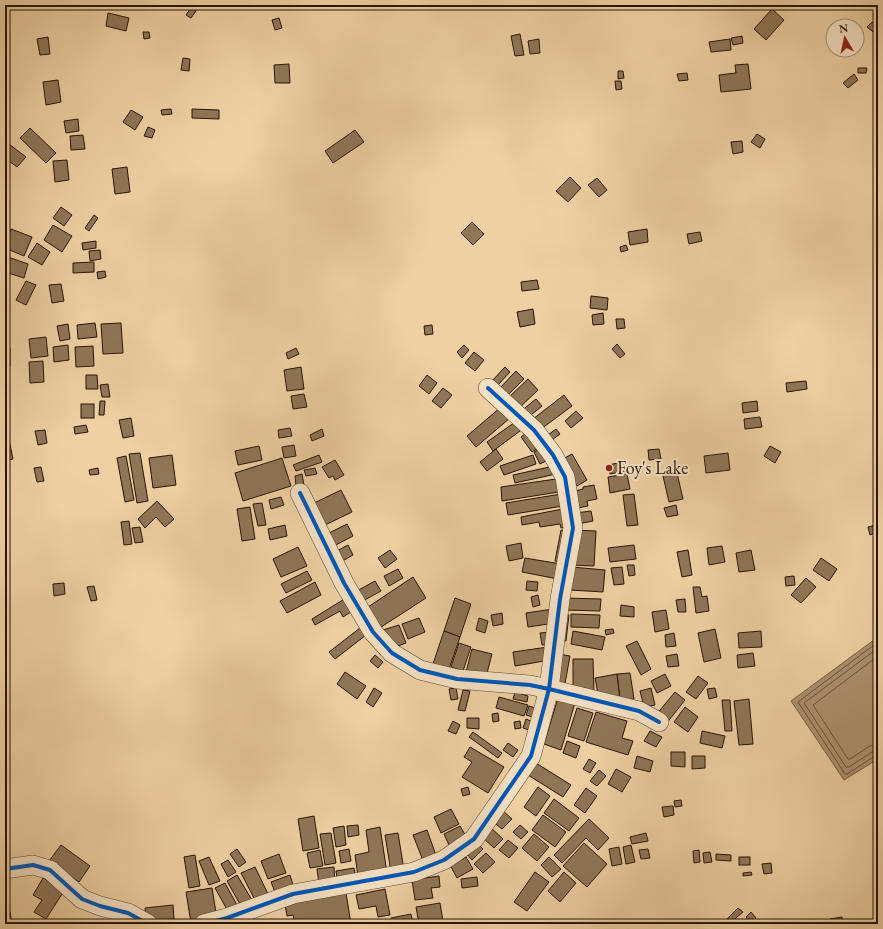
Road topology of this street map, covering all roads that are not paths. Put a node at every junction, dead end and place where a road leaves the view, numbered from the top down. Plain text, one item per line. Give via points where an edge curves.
1 (488, 388) dead end
2 (300, 493) dead end
3 (549, 689) junction
4 (659, 722) dead end
5 (5, 869) edge
6 (148, 924) edge
7 (204, 924) edge

1 - 3 street via 534,430 553,455 565,477 572,528
2 - 3 street via 344,583 373,632 392,653 420,670 457,679
3 - 4 street via 640,711
3 - 7 street via 531,756 474,839 444,860 414,872 293,894
5 - 6 street via 33,866 50,870 82,899 128,913

